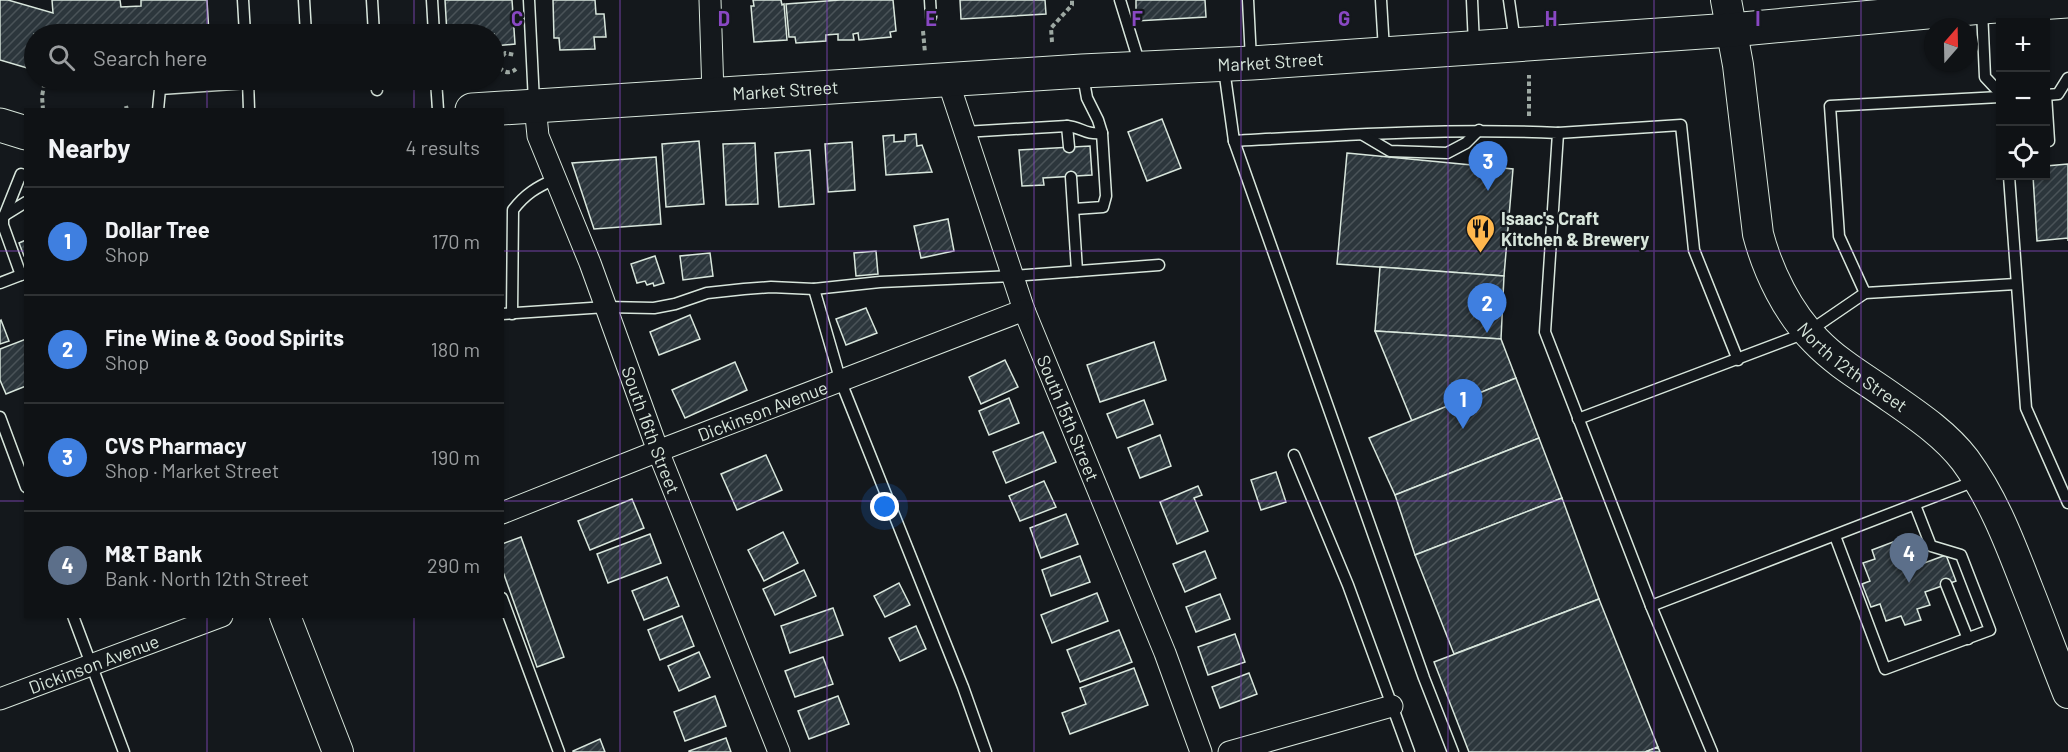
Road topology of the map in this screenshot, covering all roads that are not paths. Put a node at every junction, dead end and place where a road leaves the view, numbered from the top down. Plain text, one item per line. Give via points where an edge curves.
1 (243, 0) edge
2 (304, 0) edge
3 (372, 0) edge
4 (432, 0) edge
5 (529, 0) edge
6 (710, 0) edge
7 (930, 0) edge
8 (1120, 0) edge
9 (1248, 0) edge
10 (1381, 0) edge
11 (1472, 0) edge
12 (1509, 0) edge
13 (2068, 1) edge
14 (1982, 7) junction
15 (1728, 15) edge
16 (931, 17) dead end
17 (244, 24) edge
18 (305, 24) edge
19 (373, 24) edge
20 (433, 24) edge
21 (1516, 45) junction
22 (1474, 48) junction
23 (1385, 54) junction
24 (1238, 64) junction
25 (1141, 68) junction
26 (937, 71) junction
27 (1082, 71) junction
28 (2068, 78) edge
29 (1996, 89) edge
30 (160, 90) edge
31 (248, 90) edge
32 (437, 90) edge
33 (713, 94) junction
34 (1996, 95) edge
35 (2050, 95) edge
36 (535, 105) junction
37 (158, 108) edge
38 (249, 108) edge
39 (438, 108) edge
40 (497, 108) edge
41 (0, 125) edge
42 (1067, 126) junction
43 (1479, 130) junction
44 (24, 132) edge
45 (964, 132) junction
46 (1102, 133) junction
47 (1558, 133) junction
48 (1360, 134) junction
49 (1234, 141) junction
50 (1069, 147) dead end
51 (24, 175) edge
52 (1071, 177) dead end
53 (555, 179) junction
54 (2009, 180) edge
55 (24, 203) edge
56 (1074, 209) junction
57 (5, 215) junction
58 (1159, 265) dead end
59 (1077, 271) junction
60 (23, 274) edge
61 (1013, 276) junction
62 (0, 283) edge
63 (2016, 284) junction
64 (814, 289) junction
65 (1864, 293) junction
66 (606, 307) junction
67 (1024, 310) junction
68 (507, 314) edge
69 (1809, 332) junction
70 (1738, 360) junction
71 (841, 382) junction
72 (0, 417) edge
73 (1578, 419) junction
74 (658, 451) junction
75 (1294, 455) dead end
76 (1978, 480) junction
77 (24, 482) edge
78 (2068, 503) edge
79 (1915, 505) junction
80 (504, 512) edge
81 (1835, 536) junction
82 (1931, 546) junction
83 (1936, 559) dead end
84 (1946, 584) dead end
85 (504, 604) edge
86 (1651, 606) junction
87 (74, 618) edge
88 (217, 618) edge
89 (286, 618) edge
90 (1968, 639) junction
91 (90, 665) junction
92 (2065, 676) edge
93 (0, 699) edge
94 (1392, 706) junction
95 (124, 752) edge
96 (338, 752) edge
97 (558, 752) edge
98 (779, 752) edge
99 (986, 752) edge
100 (1201, 752) edge
101 (1228, 752) edge
102 (1409, 752) edge
103 (1453, 752) edge
104 (1712, 752) edge

1 - 17 lane
2 - 18 lane
3 - 19 lane
4 - 20 lane
5 - 36 lane
6 - 33 street
7 - 16 lane
8 - 25 lane
9 - 24 lane
10 - 23 lane
11 - 22 lane
12 - 21 lane
13 - 14 main road, Market Street
14 - 15 main road, Market Street
14 - 29 lane via 1985,77
15 - 21 main road, Market Street
15 - 69 main road, North 12th Street via 1738,65 1758,234 1779,288
21 - 22 main road, Market Street
22 - 23 main road, Market Street
23 - 24 main road, Market Street
24 - 25 main road, Market Street
24 - 49 lane
25 - 27 main road, Market Street
26 - 27 main road, Market Street
26 - 33 main road, Market Street
26 - 45 street, South 15th Street
27 - 46 lane via 1087,98
28 - 35 lane via 2058,94
30 - 37 lane
31 - 38 lane
32 - 39 lane
33 - 36 main road, Market Street
34 - 65 lane via 1830,106 1839,236
36 - 40 main road, Market Street
36 - 53 street, South 16th Street via 538,136
41 - 44 main road
42 - 45 lane
42 - 46 lane via 1085,133
42 - 50 lane
43 - 47 lane
43 - 48 lane
43 - 48 lane via 1447,153 1390,151
45 - 61 street, South 15th Street
46 - 56 lane via 1105,202 1103,207
47 - 70 lane via 1682,125 1694,250
47 - 73 lane via 1545,332
48 - 49 lane
49 - 103 lane
51 - 57 lane via 21,174
52 - 56 lane
53 - 66 street, South 16th Street
53 - 68 lane via 535,188 513,210
54 - 63 lane
55 - 57 lane
56 - 59 lane
57 - 60 lane via 3,225
58 - 59 lane
59 - 61 lane
60 - 62 lane
61 - 64 lane
61 - 67 street, South 15th Street
63 - 65 lane
63 - 78 lane via 2026,408
64 - 66 lane via 744,289 707,293 654,308
64 - 71 lane
65 - 69 lane
66 - 68 lane
66 - 74 street, South 16th Street
67 - 71 street, Dickinson Avenue
67 - 100 street, South 15th Street via 1165,653
69 - 70 lane
69 - 76 main road, North 12th Street via 1848,368 1946,439
70 - 73 lane
71 - 74 street, Dickinson Avenue
71 - 99 lane
72 - 77 lane
73 - 86 lane
74 - 80 street, Dickinson Avenue
74 - 98 street, South 16th Street
75 - 94 lane via 1348,585
76 - 79 lane
76 - 92 main road, North 12th Street via 2010,543
79 - 81 lane
79 - 82 lane
81 - 86 lane
81 - 90 lane via 1885,669
82 - 83 lane
82 - 90 lane via 1961,555 1990,630
84 - 90 lane
85 - 97 lane
86 - 104 lane
87 - 91 lane
88 - 91 street, Dickinson Avenue
89 - 96 main road
91 - 93 street, Dickinson Avenue
91 - 95 lane
94 - 101 street
94 - 102 lane

